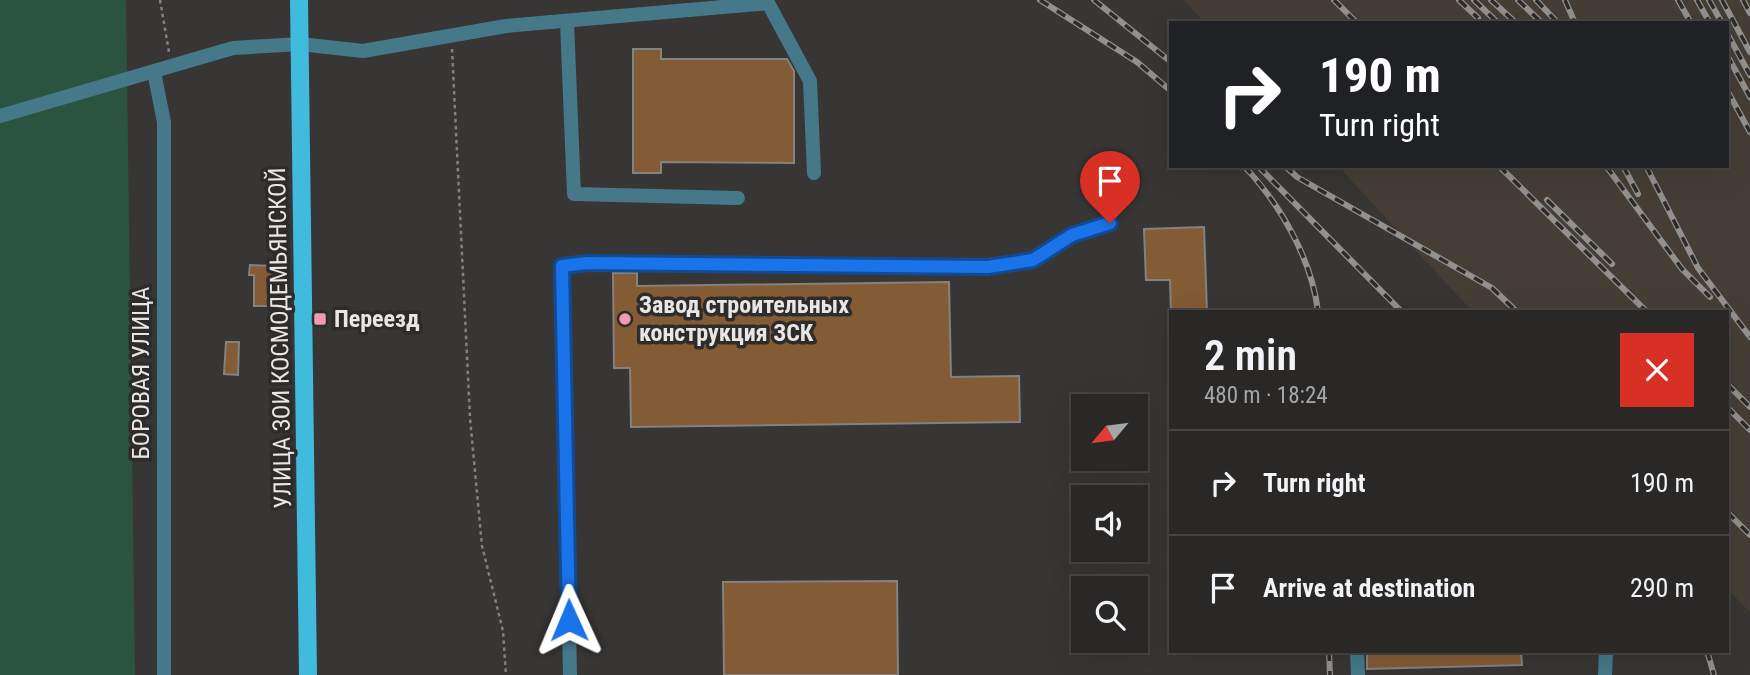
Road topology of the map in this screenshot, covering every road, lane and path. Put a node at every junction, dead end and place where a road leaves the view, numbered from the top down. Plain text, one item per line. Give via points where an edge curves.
1 (160, 0) edge
2 (299, 0) edge
3 (567, 22) junction
4 (451, 36) junction
5 (300, 44) junction
6 (178, 65) junction
7 (154, 72) junction
8 (0, 116) edge
9 (814, 173) dead end
10 (738, 198) dead end
11 (1110, 223) dead end
12 (1357, 653) edge
13 (1606, 653) edge
14 (164, 675) edge
15 (308, 675) edge
16 (506, 675) edge
17 (570, 675) edge
18 (1357, 675) edge
19 (1605, 675) edge

1 - 6 path via 169,52
2 - 5 main road, УЛИЦА ЗОИ КОСМОДЕМЬЯНСКОЙ
3 - 4 street
3 - 9 street via 768,3 810,81
3 - 10 street via 574,194
4 - 5 street via 363,51
4 - 16 path via 470,418 482,546 503,631
5 - 6 street via 233,48
5 - 15 main road, УЛИЦА ЗОИ КОСМОДЕМЬЯНСКОЙ
6 - 7 street
7 - 8 street
7 - 14 street, БОРОВАЯ УЛИЦА via 164,122
11 - 17 street via 1072,235 1033,260 988,267 562,266
12 - 18 street
13 - 19 street

